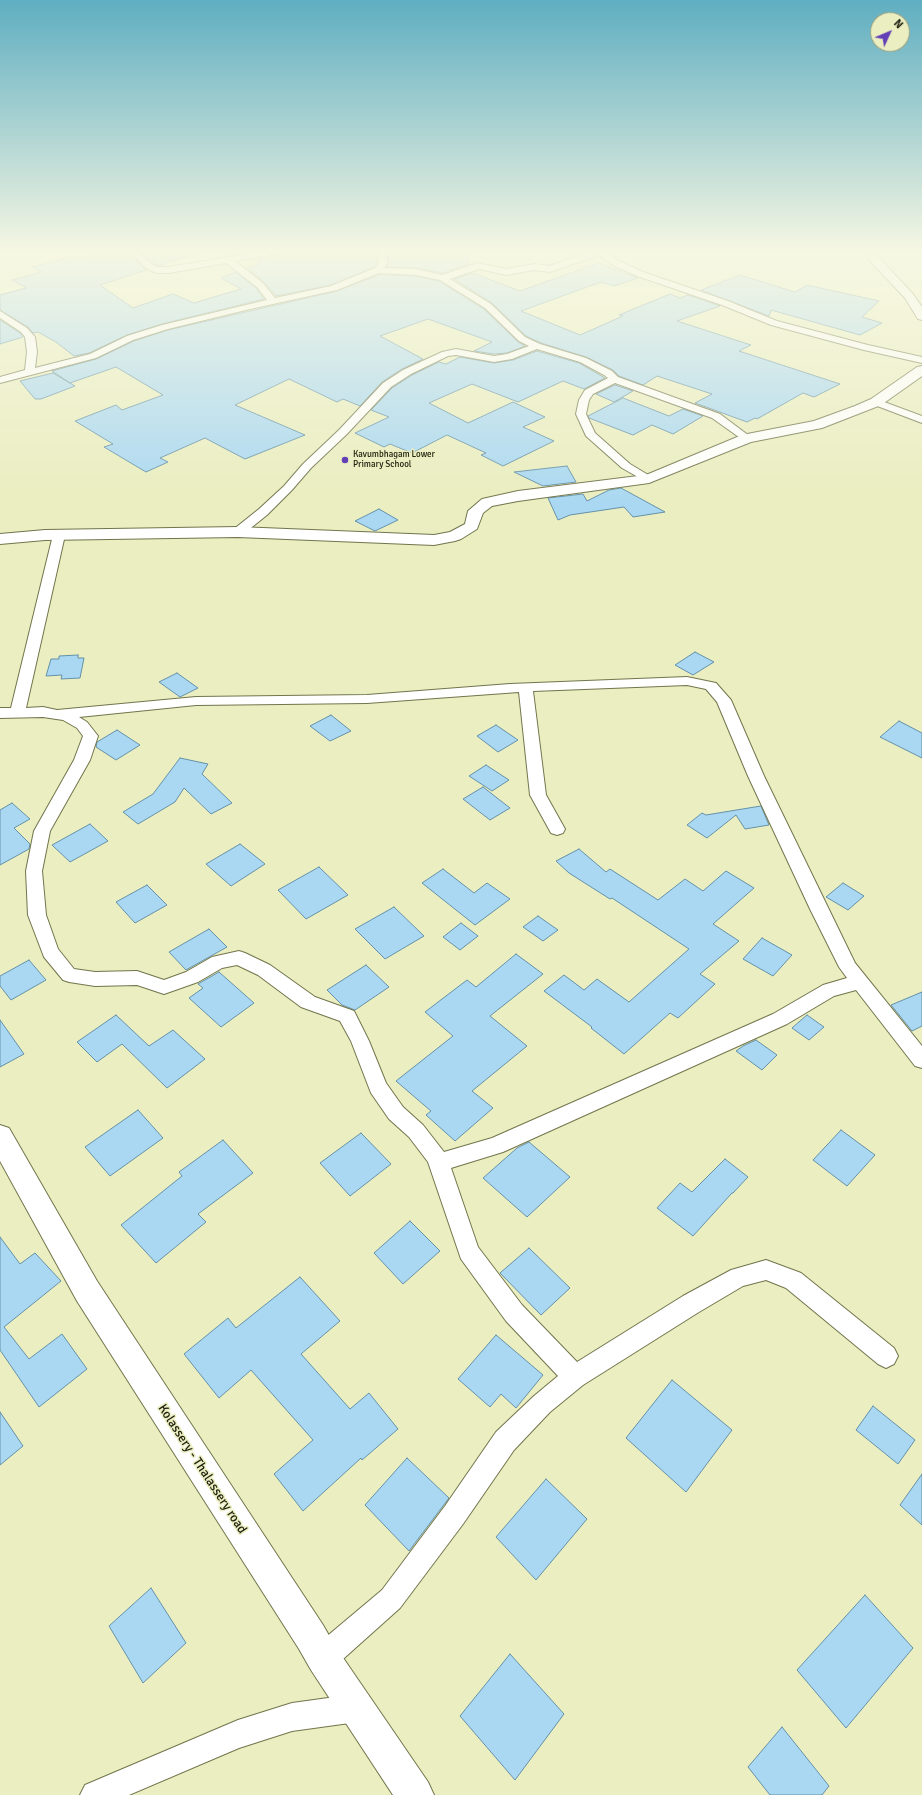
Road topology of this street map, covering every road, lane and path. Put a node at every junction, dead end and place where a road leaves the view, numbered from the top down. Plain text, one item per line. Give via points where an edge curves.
1 (28, 335) edge
2 (140, 335) edge
3 (518, 335) edge
4 (818, 335) edge
5 (537, 346) junction
6 (922, 360) edge
7 (922, 370) edge
8 (30, 372) junction
9 (614, 379) junction
10 (0, 380) edge
11 (876, 402) junction
12 (922, 420) edge
13 (747, 438) junction
14 (648, 479) junction
15 (238, 532) junction
16 (59, 535) junction
17 (0, 539) edge
18 (526, 688) junction
19 (9, 712) edge
20 (59, 714) junction
21 (557, 829) dead end
22 (860, 982) junction
23 (922, 1060) edge
24 (0, 1136) edge
25 (438, 1163) junction
26 (886, 1356) dead end
27 (575, 1377) junction
28 (323, 1658) junction
29 (357, 1708) junction
30 (95, 1795) edge
31 (415, 1795) edge

1 - 8 street via 32,352
2 - 8 street via 93,356
3 - 5 street
4 - 6 street
5 - 9 street via 582,360 608,373
5 - 15 street via 509,357 494,359 456,352 445,354 407,372 387,385 288,488
7 - 11 street
8 - 10 street
9 - 13 street via 716,416
9 - 14 street via 589,392 581,414 590,434 626,466
11 - 12 street
11 - 13 street via 817,425
13 - 14 street
14 - 15 street via 487,502 476,511 472,526 455,536 434,540
15 - 16 street
16 - 17 street
16 - 19 street
18 - 20 street via 367,699 196,701
18 - 21 street via 538,795
18 - 22 street via 687,681 711,686 724,700 756,776 819,910 848,966
19 - 20 street
20 - 25 street via 82,726 91,736 82,760 42,831 34,871 37,915 50,952 69,975 95,979 137,978 164,986 192,976 218,962 239,958 264,970 308,1002 347,1016 378,1087 396,1113 416,1131 437,1158
22 - 23 street
22 - 25 street via 829,990 780,1019 496,1146
24 - 28 street, Kolassery - Thalassery road via 87,1292
25 - 27 street via 469,1252 514,1312
26 - 27 street via 793,1280 766,1270 739,1277
27 - 28 street via 542,1404 505,1441 391,1599
28 - 29 street, Kolassery - Thalassery road
29 - 30 street via 292,1718 238,1734
29 - 31 street, Kolassery - Thalassery road

